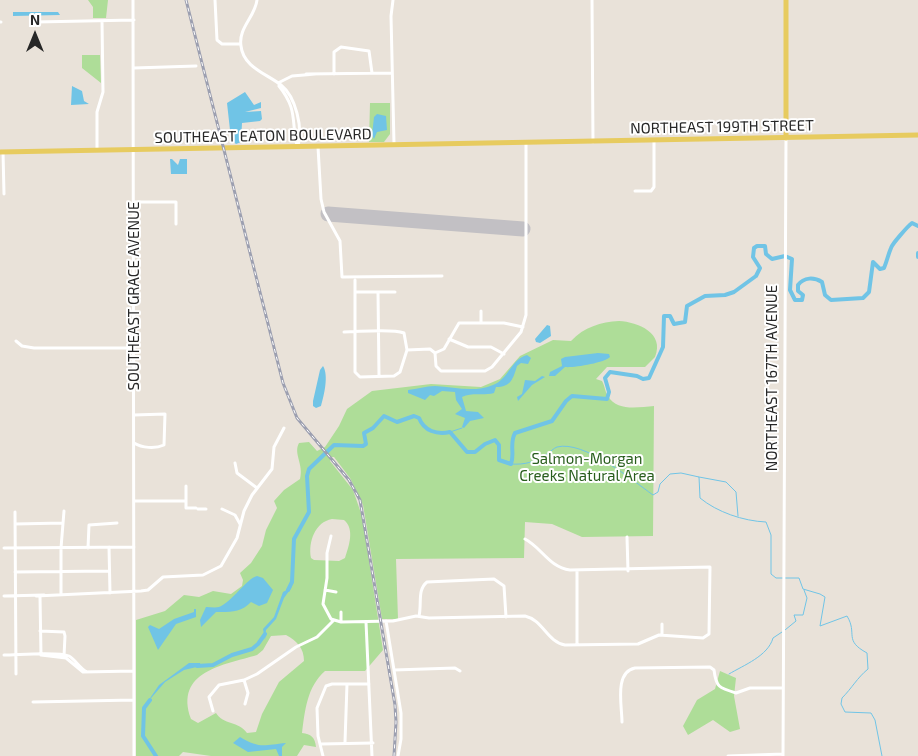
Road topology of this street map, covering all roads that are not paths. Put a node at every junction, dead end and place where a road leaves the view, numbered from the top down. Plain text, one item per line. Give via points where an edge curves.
1 (133, 0) edge
2 (215, 0) edge
3 (257, 0) edge
4 (393, 0) edge
5 (592, 0) edge
6 (786, 0) edge
7 (134, 20) junction
8 (102, 21) junction
9 (36, 22) dead end
10 (240, 44) junction
11 (196, 66) dead end
12 (134, 68) junction
13 (392, 72) junction
14 (372, 73) junction
15 (334, 74) junction
16 (278, 84) junction
17 (918, 136) edge
18 (786, 138) junction
19 (654, 141) junction
20 (593, 142) junction
21 (526, 144) junction
22 (394, 146) junction
23 (298, 147) junction
24 (318, 147) junction
25 (134, 150) junction
26 (97, 151) junction
27 (2, 152) edge
28 (635, 191) dead end
29 (4, 194) dead end
30 (134, 202) junction
31 (176, 224) dead end
32 (442, 276) dead end
33 (355, 280) dead end
34 (355, 292) junction
35 (378, 292) junction
36 (395, 292) dead end
37 (481, 311) dead end
38 (481, 323) junction
39 (523, 327) junction
40 (344, 332) dead end
41 (355, 332) junction
42 (378, 332) junction
43 (449, 339) junction
44 (16, 341) dead end
45 (134, 348) junction
46 (407, 350) junction
47 (435, 353) junction
48 (504, 354) junction
49 (378, 376) junction
50 (134, 414) junction
51 (284, 428) dead end
52 (134, 443) junction
53 (142, 447) junction
54 (134, 452) junction
55 (236, 462) dead end
56 (186, 486) dead end
57 (256, 488) junction
58 (134, 501) junction
59 (186, 501) junction
60 (206, 509) dead end
61 (222, 509) dead end
62 (15, 512) dead end
63 (64, 512) dead end
64 (63, 523) junction
65 (117, 523) dead end
66 (15, 524) junction
67 (241, 525) junction
68 (331, 536) dead end
69 (627, 537) dead end
70 (525, 539) dead end
71 (109, 547) junction
72 (134, 547) junction
73 (4, 548) dead end
74 (15, 548) junction
75 (60, 548) junction
76 (88, 548) junction
77 (577, 570) junction
78 (628, 570) junction
79 (110, 571) junction
80 (15, 572) junction
81 (61, 572) junction
82 (325, 590) junction
83 (134, 592) junction
84 (336, 592) dead end
85 (110, 593) junction
86 (61, 595) junction
87 (4, 596) dead end
88 (16, 596) junction
89 (40, 596) junction
90 (341, 612) dead end
91 (419, 616) junction
92 (506, 617) junction
93 (333, 621) junction
94 (386, 621) junction
95 (341, 622) junction
96 (366, 622) junction
97 (662, 624) dead end
98 (40, 631) junction
99 (662, 635) junction
100 (577, 645) junction
101 (4, 655) dead end
102 (16, 655) junction
103 (41, 655) junction
104 (64, 656) junction
105 (394, 670) junction
106 (460, 671) dead end
107 (134, 672) junction
108 (16, 674) dead end
109 (244, 680) junction
110 (347, 684) junction
111 (369, 684) junction
112 (784, 688) junction
113 (134, 700) junction
114 (33, 702) dead end
115 (245, 704) dead end
116 (213, 711) dead end
117 (622, 722) dead end
118 (345, 742) junction
119 (373, 742) junction
120 (321, 744) junction
121 (783, 755) edge
122 (134, 756) edge
123 (323, 756) edge
124 (372, 756) edge
125 (398, 756) edge
126 (728, 756) edge

1 - 7 street, SOUTHEAST GRACE AVENUE
2 - 10 street via 218,42
3 - 10 street via 254,14 243,29
4 - 13 street
5 - 20 street
6 - 18 main road, NORTHEAST 167TH AVENUE
7 - 8 street
7 - 12 street, SOUTHEAST GRACE AVENUE
8 - 9 street
8 - 26 street via 103,92 97,112
10 - 16 street via 249,63
11 - 12 street
12 - 25 street, SOUTHEAST GRACE AVENUE
13 - 14 street
13 - 22 street
14 - 15 street
14 - 15 street via 370,52 348,47 336,49
15 - 16 street via 292,76
16 - 23 street via 295,109
17 - 18 main road, NORTHEAST 199TH STREET
18 - 19 main road, NORTHEAST 199TH STREET
18 - 112 street, NORTHEAST 167TH AVENUE
19 - 20 main road, NORTHEAST 199TH STREET
19 - 28 street via 654,187 651,191
20 - 21 main road, NORTHEAST 199TH STREET
21 - 22 main road, SOUTHEAST EATON BOULEVARD
21 - 39 street via 526,315
22 - 24 main road, SOUTHEAST EATON BOULEVARD
23 - 24 main road, SOUTHEAST EATON BOULEVARD
23 - 25 main road, SOUTHEAST EATON BOULEVARD
24 - 32 street via 321,199 324,212 340,241 342,276
25 - 26 main road, SOUTHEAST EATON BOULEVARD
25 - 30 street, SOUTHEAST GRACE AVENUE
26 - 27 main road, SOUTHEAST EATON BOULEVARD
27 - 29 street
30 - 31 street via 176,202
30 - 45 street, SOUTHEAST GRACE AVENUE
33 - 34 street
34 - 35 street
34 - 41 street
35 - 36 street
35 - 42 street
37 - 38 street
38 - 39 street
38 - 43 street via 457,324
39 - 48 street
40 - 41 street
41 - 42 street
41 - 49 street via 356,374
42 - 46 street via 404,333
42 - 49 street
43 - 47 street via 443,350
43 - 48 street via 468,347 491,347
44 - 45 street via 34,348
45 - 50 street, SOUTHEAST GRACE AVENUE
46 - 47 street
46 - 49 street via 398,374
47 - 48 street via 439,370 487,370
50 - 52 street, SOUTHEAST GRACE AVENUE
50 - 53 street via 165,414 164,445
51 - 57 street via 274,447 272,470
52 - 53 street
52 - 54 street, SOUTHEAST GRACE AVENUE
53 - 54 street
54 - 58 street, SOUTHEAST GRACE AVENUE
55 - 57 street via 237,473
56 - 59 street
57 - 67 street
58 - 59 street
58 - 72 street, SOUTHEAST GRACE AVENUE
59 - 60 street via 186,508
61 - 67 street via 235,515
62 - 66 street
63 - 64 street
64 - 66 street
64 - 75 street
65 - 76 street via 89,524
66 - 74 street
67 - 83 street via 230,553 212,572 163,577 148,590
68 - 82 street
69 - 78 street
70 - 77 street via 556,566
71 - 72 street
71 - 76 street
71 - 79 street
72 - 83 street, SOUTHEAST GRACE AVENUE
73 - 74 street
74 - 75 street
74 - 80 street
75 - 76 street
75 - 81 street
77 - 78 street
77 - 100 street
78 - 99 street via 710,567 709,634 703,638
79 - 81 street
79 - 85 street
80 - 81 street
80 - 88 street
81 - 86 street
82 - 84 street
82 - 93 street via 323,607
83 - 85 street
83 - 107 street, SOUTHEAST GRACE AVENUE
85 - 86 street
86 - 89 street
87 - 88 street
88 - 89 street
88 - 102 street
89 - 98 street
90 - 95 street
91 - 92 street
91 - 92 street via 420,591 427,582 494,579 504,586
91 - 94 street
92 - 100 street via 531,618 558,644
93 - 95 street
93 - 109 street via 317,637 296,646
94 - 96 street
94 - 105 street
95 - 96 street
96 - 111 street
97 - 99 street
98 - 103 street
98 - 104 street via 64,632
99 - 100 street via 638,644
101 - 102 street
102 - 103 street
102 - 108 street
103 - 104 street
104 - 107 street via 88,672
105 - 106 street via 455,668
105 - 125 street via 401,722
107 - 113 street, SOUTHEAST GRACE AVENUE
109 - 115 street via 248,693
109 - 116 street via 215,688 209,697
110 - 111 street
110 - 118 street
110 - 120 street via 326,686 317,708
111 - 119 street
112 - 117 street via 750,688 736,694 718,686 714,670 710,667 635,668 622,678
112 - 121 street, NORTHEAST 167TH AVENUE
113 - 114 street
113 - 122 street, SOUTHEAST GRACE AVENUE
118 - 119 street
118 - 120 street
119 - 124 street
120 - 123 street
121 - 126 street

